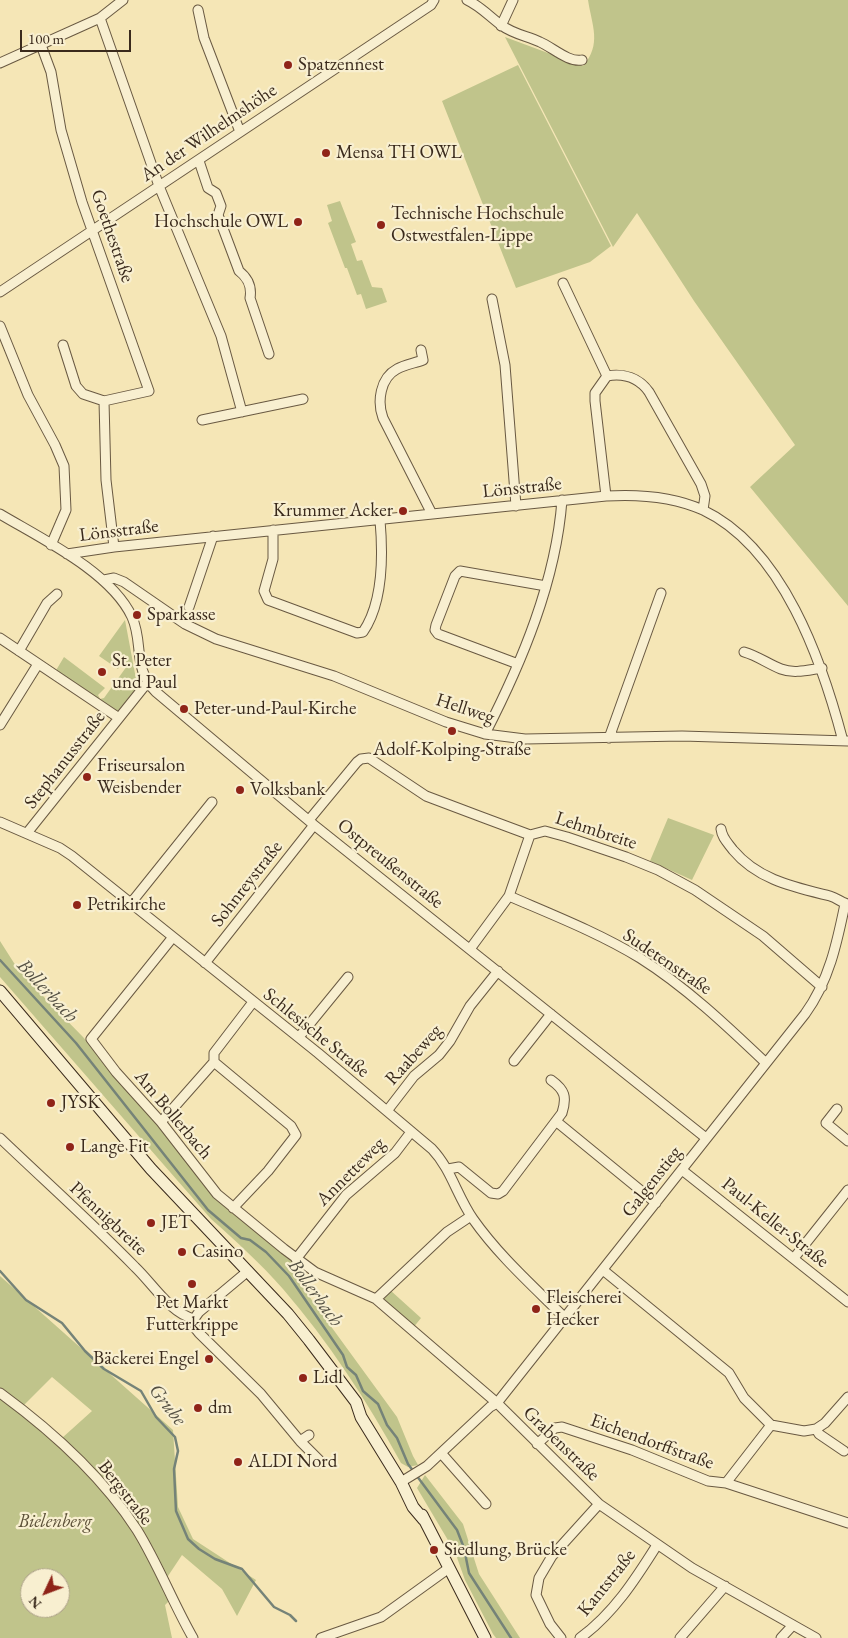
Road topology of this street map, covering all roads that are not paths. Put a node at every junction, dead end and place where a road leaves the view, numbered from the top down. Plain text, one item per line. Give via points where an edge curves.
1 (123, 0) edge
2 (434, 0) edge
3 (466, 0) edge
4 (513, 0) edge
5 (198, 10) dead end
6 (100, 18) junction
7 (501, 26) junction
8 (41, 45) junction
9 (582, 60) dead end
10 (0, 63) edge
11 (240, 132) junction
12 (199, 161) junction
13 (159, 186) junction
14 (92, 230) junction
15 (564, 283) dead end
16 (0, 292) edge
17 (492, 299) dead end
18 (0, 326) edge
19 (63, 345) dead end
20 (421, 350) dead end
21 (269, 354) dead end
22 (607, 376) junction
23 (303, 399) dead end
24 (104, 402) junction
25 (242, 412) junction
26 (202, 420) dead end
27 (606, 496) junction
28 (562, 500) junction
29 (516, 506) junction
30 (703, 510) junction
31 (0, 514) edge
32 (432, 514) junction
33 (380, 520) junction
34 (273, 530) junction
35 (213, 536) junction
36 (51, 545) junction
37 (114, 547) junction
38 (67, 554) junction
39 (104, 580) junction
40 (546, 586) junction
41 (661, 593) dead end
42 (57, 594) dead end
43 (189, 607) dead end
44 (0, 638) edge
45 (19, 651) junction
46 (744, 652) dead end
47 (38, 664) junction
48 (518, 664) junction
49 (822, 668) junction
50 (147, 683) junction
51 (118, 718) junction
52 (0, 725) edge
53 (485, 734) junction
54 (609, 738) junction
55 (845, 741) edge
56 (212, 802) dead end
57 (0, 822) edge
58 (312, 822) junction
59 (721, 830) dead end
60 (27, 834) junction
61 (530, 836) junction
62 (509, 896) junction
63 (131, 903) junction
64 (847, 904) edge
65 (173, 937) junction
66 (470, 949) junction
67 (205, 963) junction
68 (498, 971) junction
69 (348, 977) dead end
70 (822, 986) junction
71 (0, 991) edge
72 (253, 1002) junction
73 (551, 1014) junction
74 (299, 1038) junction
75 (514, 1061) dead end
76 (214, 1062) junction
77 (766, 1063) junction
78 (551, 1080) dead end
79 (836, 1109) dead end
80 (387, 1111) junction
81 (161, 1122) junction
82 (557, 1122) junction
83 (411, 1132) junction
84 (0, 1138) edge
85 (706, 1138) junction
86 (848, 1141) edge
87 (448, 1169) junction
88 (682, 1170) junction
89 (848, 1190) edge
90 (656, 1203) junction
91 (233, 1208) junction
92 (471, 1216) junction
93 (794, 1258) junction
94 (296, 1259) junction
95 (603, 1270) junction
96 (248, 1271) junction
97 (376, 1299) junction
98 (848, 1302) edge
99 (565, 1318) junction
100 (194, 1319) junction
101 (0, 1393) edge
102 (848, 1398) edge
103 (497, 1403) junction
104 (771, 1425) junction
105 (816, 1429) junction
106 (309, 1435) dead end
107 (300, 1441) junction
108 (536, 1444) junction
109 (844, 1451) dead end
110 (441, 1453) junction
111 (322, 1463) dead end
112 (405, 1480) junction
113 (726, 1483) junction
114 (486, 1504) dead end
115 (599, 1504) junction
116 (848, 1523) edge
117 (657, 1545) junction
118 (449, 1568) junction
119 (725, 1586) junction
120 (793, 1625) junction
121 (193, 1638) edge
122 (321, 1638) edge
123 (485, 1638) edge
124 (561, 1638) edge
125 (580, 1638) edge
126 (680, 1638) edge
127 (782, 1638) edge
128 (816, 1638) edge

1 - 6 street
2 - 11 street, An der Wilhelmshöhe via 431,6
3 - 7 street via 476,4
4 - 7 street
5 - 11 street via 204,38
6 - 8 street
6 - 13 street
7 - 9 street via 572,59
8 - 10 street
8 - 14 street, Goethestraße via 53,81 60,130
11 - 12 street, An der Wilhelmshöhe
12 - 13 street, An der Wilhelmshöhe
12 - 21 street via 208,188 216,193 221,206 218,215 239,271 251,289 250,298
13 - 14 street, An der Wilhelmshöhe
13 - 25 street via 221,336
14 - 16 street, An der Wilhelmshöhe
14 - 24 street, Goethestraße via 149,391
15 - 22 street
17 - 29 street via 505,365
18 - 36 street via 28,395 64,466 66,510
19 - 24 street via 76,386 83,394
20 - 32 street via 423,360 396,369 389,376 383,384 379,404
22 - 27 street via 595,393
22 - 30 street via 626,376 644,385 701,484 705,496
23 - 25 street
24 - 37 street via 106,480
25 - 26 street
27 - 28 street, Lönsstraße
27 - 30 street, Lönsstraße via 651,496
28 - 29 street, Lönsstraße
28 - 40 street via 560,533
29 - 32 street, Lönsstraße
30 - 49 street, Lönsstraße via 742,537 769,569 799,616
31 - 36 street
32 - 33 street, Lönsstraße
33 - 34 street, Lönsstraße
33 - 34 street via 382,570 367,626 363,632 357,633 268,600 264,592 273,559
34 - 35 street, Lönsstraße
35 - 37 street, Lönsstraße
35 - 43 street
36 - 38 street
37 - 38 street, Lönsstraße
38 - 39 street
39 - 50 street via 132,618 141,669
39 - 53 street, Hellweg via 114,578 124,582 185,624 216,639 334,676 446,722
40 - 48 street
40 - 48 street via 460,571 455,576 436,625 438,634
41 - 54 street
42 - 45 street via 47,603
44 - 45 street
45 - 47 street
46 - 49 street via 783,670 797,672
47 - 51 street
47 - 52 street
48 - 53 street
49 - 55 street, Lönsstraße
50 - 51 street, Stephanusstraße
50 - 58 street, Ostpreußenstraße
51 - 60 street, Stephanusstraße
53 - 54 street, Hellweg via 525,739
54 - 55 street, Hellweg via 682,736
56 - 63 street
57 - 60 street, Schlesische Straße
58 - 61 street, Lehmbreite via 357,762 369,758 426,796
58 - 66 street, Ostpreußenstraße
58 - 67 street, Sohnreystraße
59 - 64 street via 735,852 763,875
60 - 63 street, Schlesische Straße via 72,856
61 - 62 street
61 - 70 street, Lehmbreite via 545,831 626,856 658,870 695,890 763,936
62 - 66 street
62 - 77 street, Sudetenstraße via 577,925 640,959 701,1004
63 - 65 street, Schlesische Straße
64 - 70 street, Galgenstieg via 836,949
65 - 67 street, Schlesische Straße
65 - 81 street, Am Bollerbach via 91,1039
66 - 68 street, Ostpreußenstraße
67 - 72 street, Schlesische Straße
68 - 73 street, Ostpreußenstraße
68 - 80 street, Raabeweg via 470,1006 439,1056 414,1076
69 - 74 street
70 - 77 street, Galgenstieg via 815,1002
71 - 96 main road via 151,1170
72 - 74 street, Schlesische Straße
72 - 76 street via 214,1053
73 - 75 street
73 - 85 street, Ostpreußenstraße
74 - 80 street, Schlesische Straße
76 - 81 street
76 - 91 street via 295,1130 296,1135
77 - 85 street, Galgenstieg
78 - 82 street via 564,1091 566,1098
79 - 86 street via 826,1123
80 - 83 street, Schlesische Straße
81 - 91 street, Am Bollerbach via 217,1194
82 - 87 street via 498,1194 491,1193 458,1167
82 - 90 street
83 - 87 street, Schlesische Straße via 432,1149
83 - 94 street, Annetteweg via 394,1153 346,1195
84 - 100 street, Pfennigbreite via 178,1311
85 - 88 street, Galgenstieg
87 - 92 street, Schlesische Straße
88 - 90 street, Galgenstieg
88 - 93 street, Paul-Keller-Straße
89 - 93 street
90 - 95 street, Galgenstieg
91 - 94 street, Am Bollerbach
92 - 97 street via 447,1232
92 - 99 street, Schlesische Straße via 501,1256
93 - 98 street, Paul-Keller-Straße
94 - 97 street, Grabenstraße via 336,1283
95 - 99 street, Galgenstieg
95 - 104 street via 729,1374 744,1398
96 - 100 street
96 - 112 main road via 293,1320 338,1380 347,1402 361,1416
97 - 103 street, Grabenstraße
99 - 103 street, Galgenstieg
100 - 107 street, Pfennigbreite via 199,1333 254,1387
101 - 121 street, Bergstraße via 54,1435 122,1510 137,1530
102 - 105 street
103 - 108 street, Grabenstraße
103 - 110 street, Galgenstieg
104 - 105 street via 804,1431
104 - 113 street
105 - 109 street
106 - 107 street
107 - 111 street, Pfennigbreite
108 - 113 street, Eichendorffstraße via 555,1428 562,1427 632,1450 708,1481
108 - 115 street, Grabenstraße
110 - 112 street, Galgenstieg
110 - 114 street
112 - 118 main road
113 - 116 street, Eichendorffstraße
115 - 117 street, Grabenstraße
115 - 124 street via 552,1556 539,1578 536,1595
117 - 119 street, Grabenstraße
117 - 125 street, Kantstraße via 612,1609
118 - 122 street via 381,1617
118 - 123 main road
119 - 120 street, Grabenstraße
119 - 126 street
120 - 127 street
120 - 128 street, Grabenstraße

